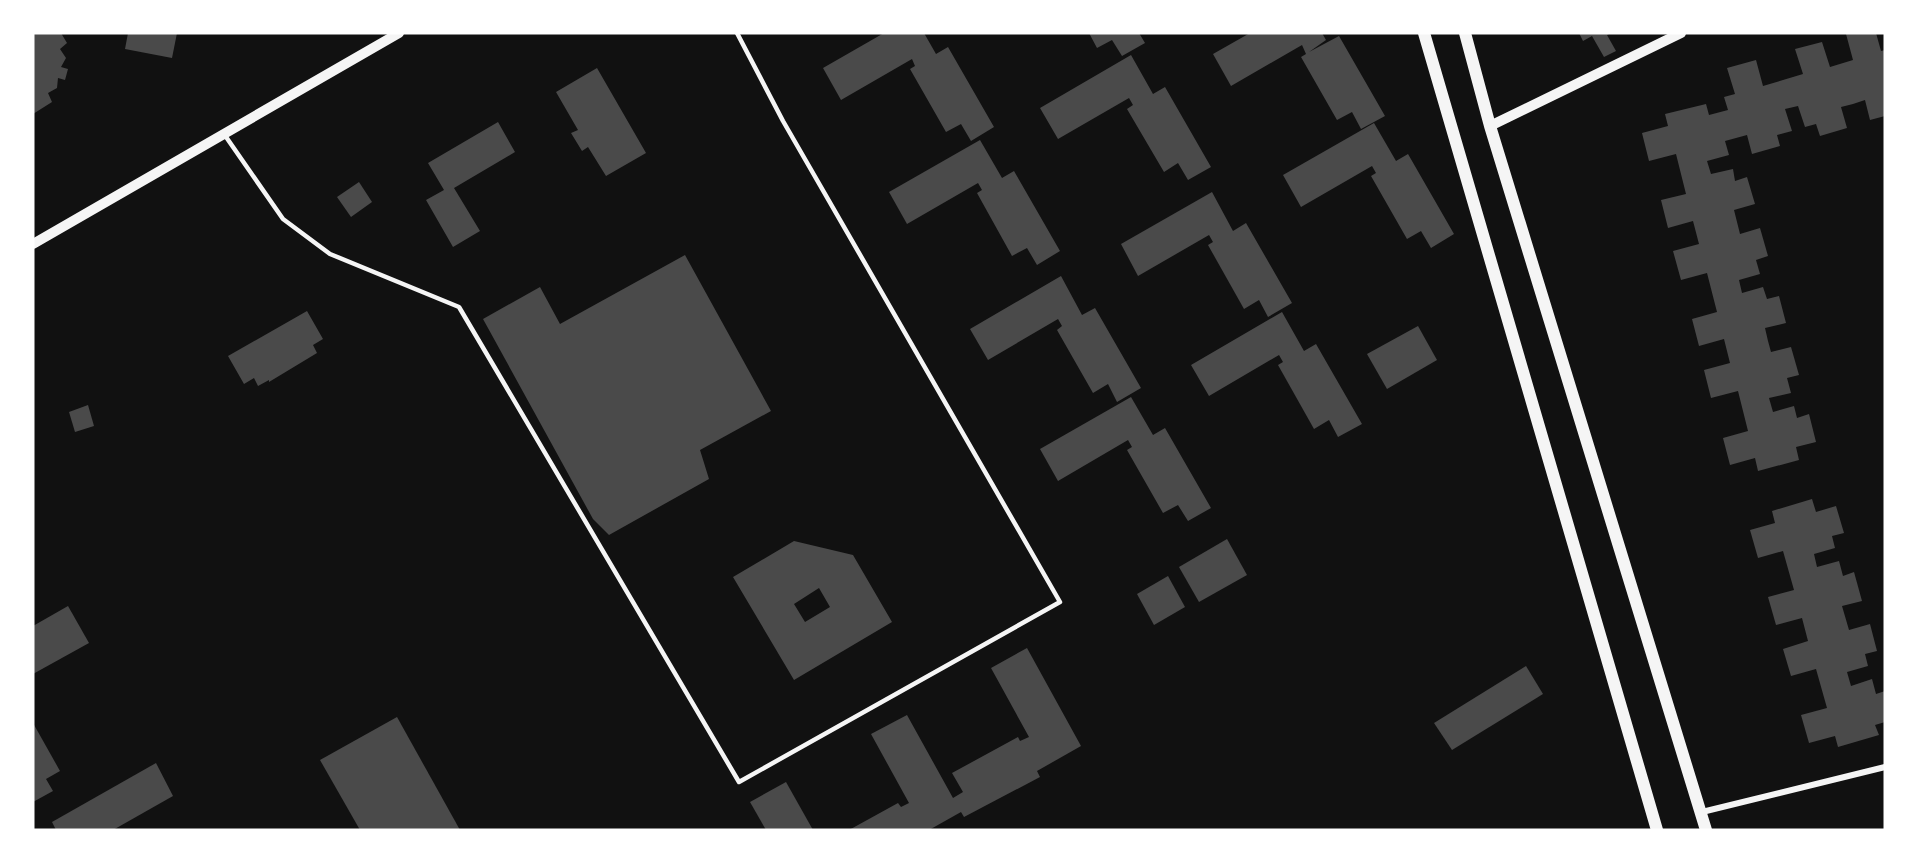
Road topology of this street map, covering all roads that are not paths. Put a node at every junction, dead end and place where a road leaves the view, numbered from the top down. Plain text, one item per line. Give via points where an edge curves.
1 (399, 33) edge
2 (736, 33) edge
3 (1424, 33) edge
4 (1465, 33) edge
5 (1681, 33) edge
6 (1490, 126) junction
7 (224, 134) junction
8 (33, 244) edge
9 (1885, 767) edge
10 (1702, 812) junction
11 (1657, 830) edge
12 (1706, 830) edge

1 - 7 street
2 - 7 lane via 1060,602 739,782 459,306 330,254 283,219
3 - 11 main road
4 - 6 main road
5 - 6 street
6 - 10 main road
7 - 8 street
9 - 10 street
10 - 12 main road

